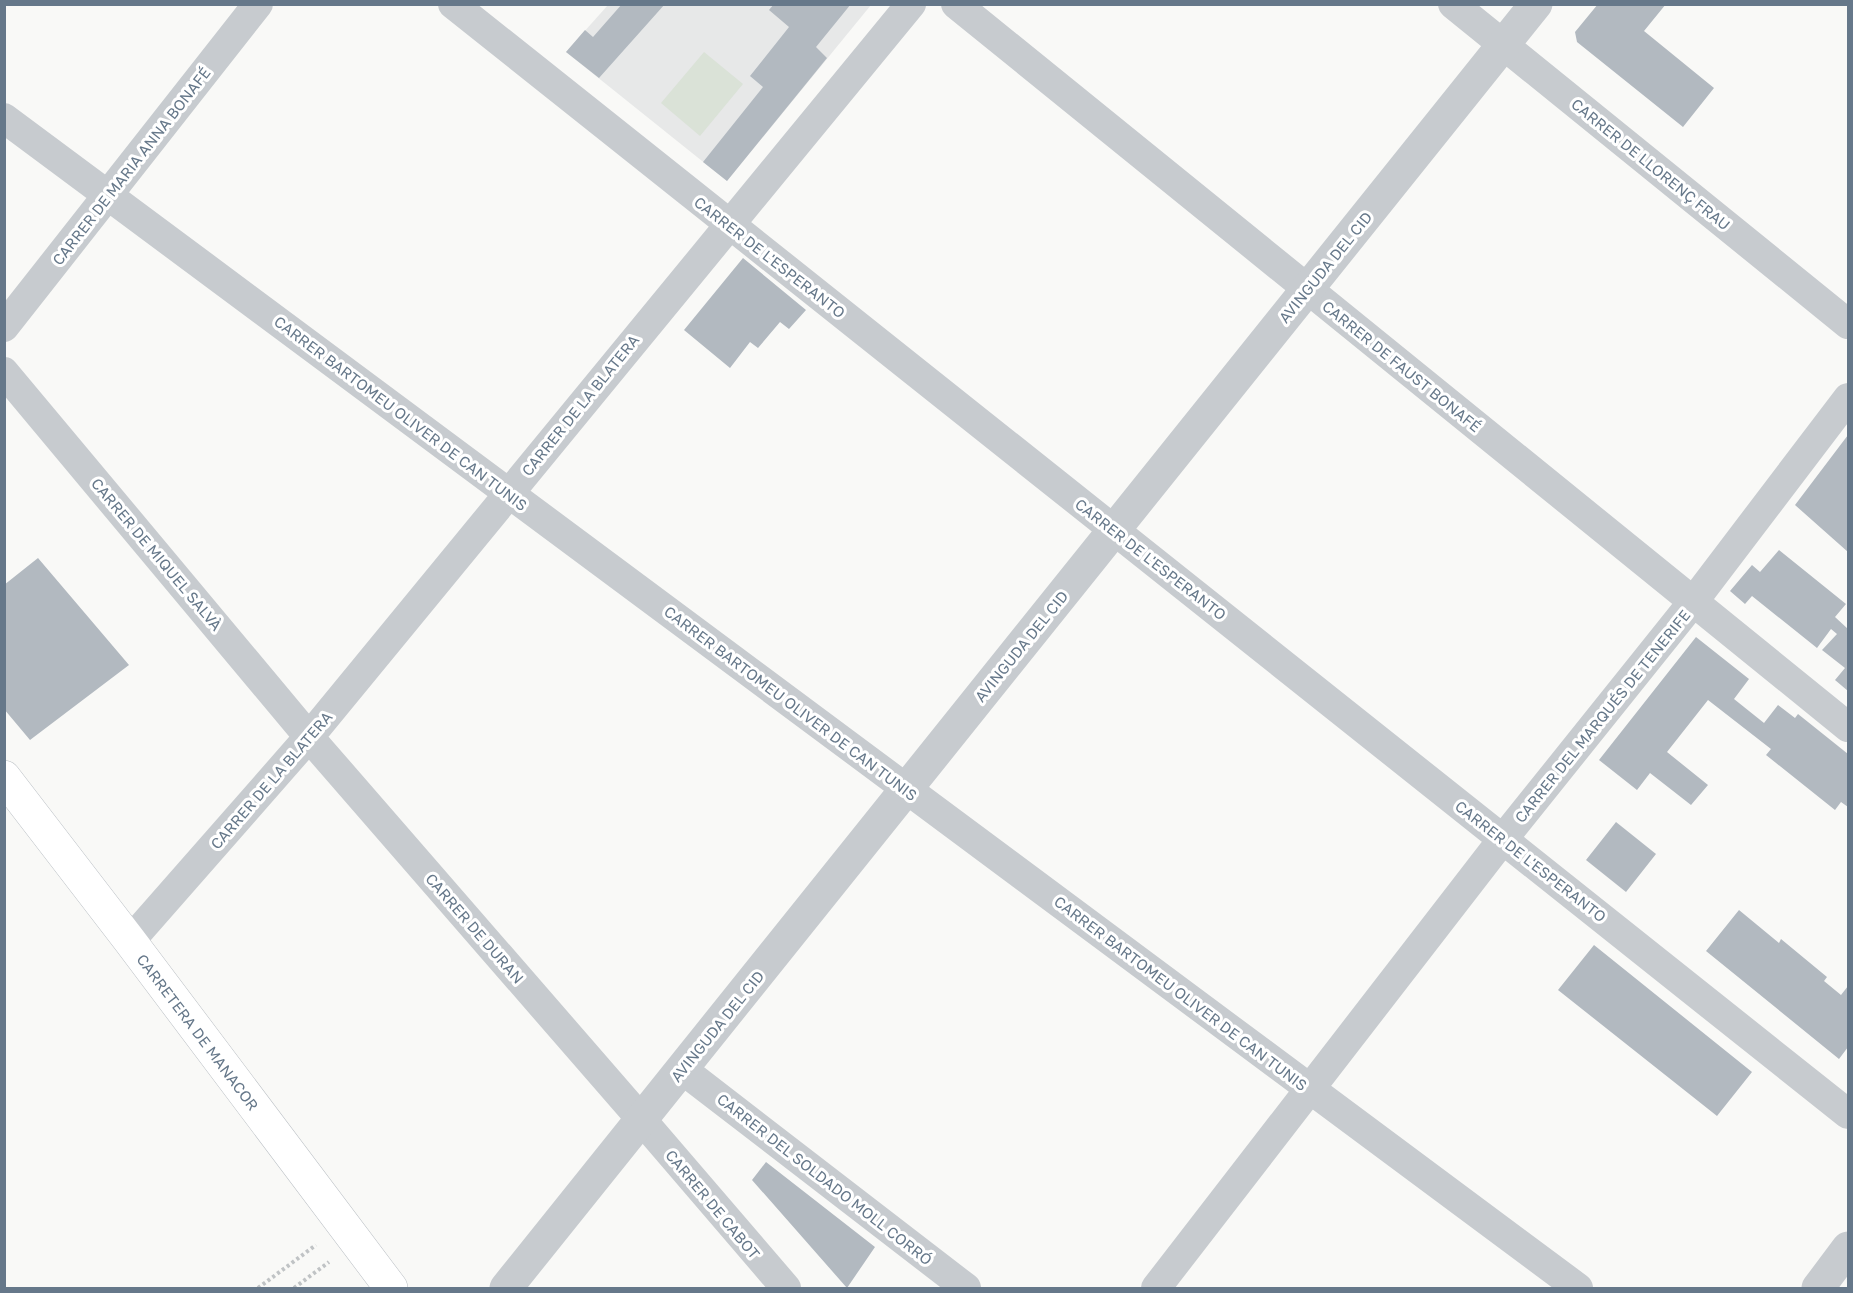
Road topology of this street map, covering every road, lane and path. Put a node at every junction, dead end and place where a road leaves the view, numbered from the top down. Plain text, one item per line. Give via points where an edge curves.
1 (258, 4) edge
2 (453, 4) edge
3 (911, 4) edge
4 (956, 4) edge
5 (1453, 4) edge
6 (1536, 4) edge
7 (1503, 45) junction
8 (4, 118) edge
9 (108, 195) junction
10 (729, 224) junction
11 (1307, 289) junction
12 (1848, 324) edge
13 (4, 327) edge
14 (4, 372) edge
15 (1848, 398) edge
16 (508, 493) junction
17 (1114, 530) junction
18 (1694, 602) junction
19 (1848, 728) edge
20 (309, 736) junction
21 (4, 777) edge
22 (906, 789) junction
23 (1503, 839) junction
24 (130, 941) junction
25 (683, 1070) junction
26 (1311, 1090) junction
27 (1848, 1114) edge
28 (641, 1119) junction
29 (349, 1233) junction
30 (1848, 1248) edge
31 (258, 1288) edge
32 (294, 1288) edge
33 (391, 1288) edge
34 (506, 1288) edge
35 (786, 1288) edge
36 (966, 1288) edge
37 (1156, 1288) edge
38 (1578, 1288) edge
39 (1818, 1288) edge

1 - 9 street, CARRER DE MARIA ANNA BONAFÉ
2 - 10 street, CARRER DE L'ESPERANTO
3 - 10 street, CARRER DE LA BLATERA
4 - 11 street, CARRER DE FAUST BONAFÉ
5 - 7 street, CARRER DE LLORENÇ FRAU
6 - 7 street, AVINGUDA DEL CID
7 - 11 street, AVINGUDA DEL CID
7 - 12 street, CARRER DE LLORENÇ FRAU
8 - 9 street, CARRER BARTOMEU OLIVER DE CAN TUNIS
9 - 13 street, CARRER DE MARIA ANNA BONAFÉ
9 - 16 street, CARRER BARTOMEU OLIVER DE CAN TUNIS
10 - 16 street, CARRER DE LA BLATERA
10 - 17 street, CARRER DE L'ESPERANTO
11 - 17 street, AVINGUDA DEL CID
11 - 18 street, CARRER DE FAUST BONAFÉ
14 - 20 street, CARRER DE MIQUEL SALVÀ
15 - 18 street, CARRER DEL MARQUÉS DE TENERIFE
16 - 20 street, CARRER DE LA BLATERA
16 - 22 street, CARRER BARTOMEU OLIVER DE CAN TUNIS
17 - 22 street, AVINGUDA DEL CID
17 - 23 street, CARRER DE L'ESPERANTO
18 - 19 street, CARRER DE FAUST BONAFÉ
18 - 23 street, CARRER DEL MARQUÉS DE TENERIFE
20 - 24 street, CARRER DE LA BLATERA
20 - 28 street, CARRER DE DURAN
21 - 24 main road, CARRETERA DE MANACOR
22 - 25 street, AVINGUDA DEL CID
22 - 26 street, CARRER BARTOMEU OLIVER DE CAN TUNIS
23 - 26 street, CARRER DEL MARQUÉS DE TENERIFE
23 - 27 street, CARRER DE L'ESPERANTO
24 - 29 main road, CARRETERA DE MANACOR
25 - 28 street, AVINGUDA DEL CID
25 - 36 street, CARRER DEL SOLDADO MOLL CORRÓ
26 - 37 street, CARRER DEL MARQUÉS DE TENERIFE
26 - 38 street, CARRER BARTOMEU OLIVER DE CAN TUNIS
28 - 34 street, AVINGUDA DEL CID
28 - 35 street, CARRER DE CABOT
29 - 31 path
29 - 32 path
29 - 33 main road, CARRETERA DE MANACOR
30 - 39 street

